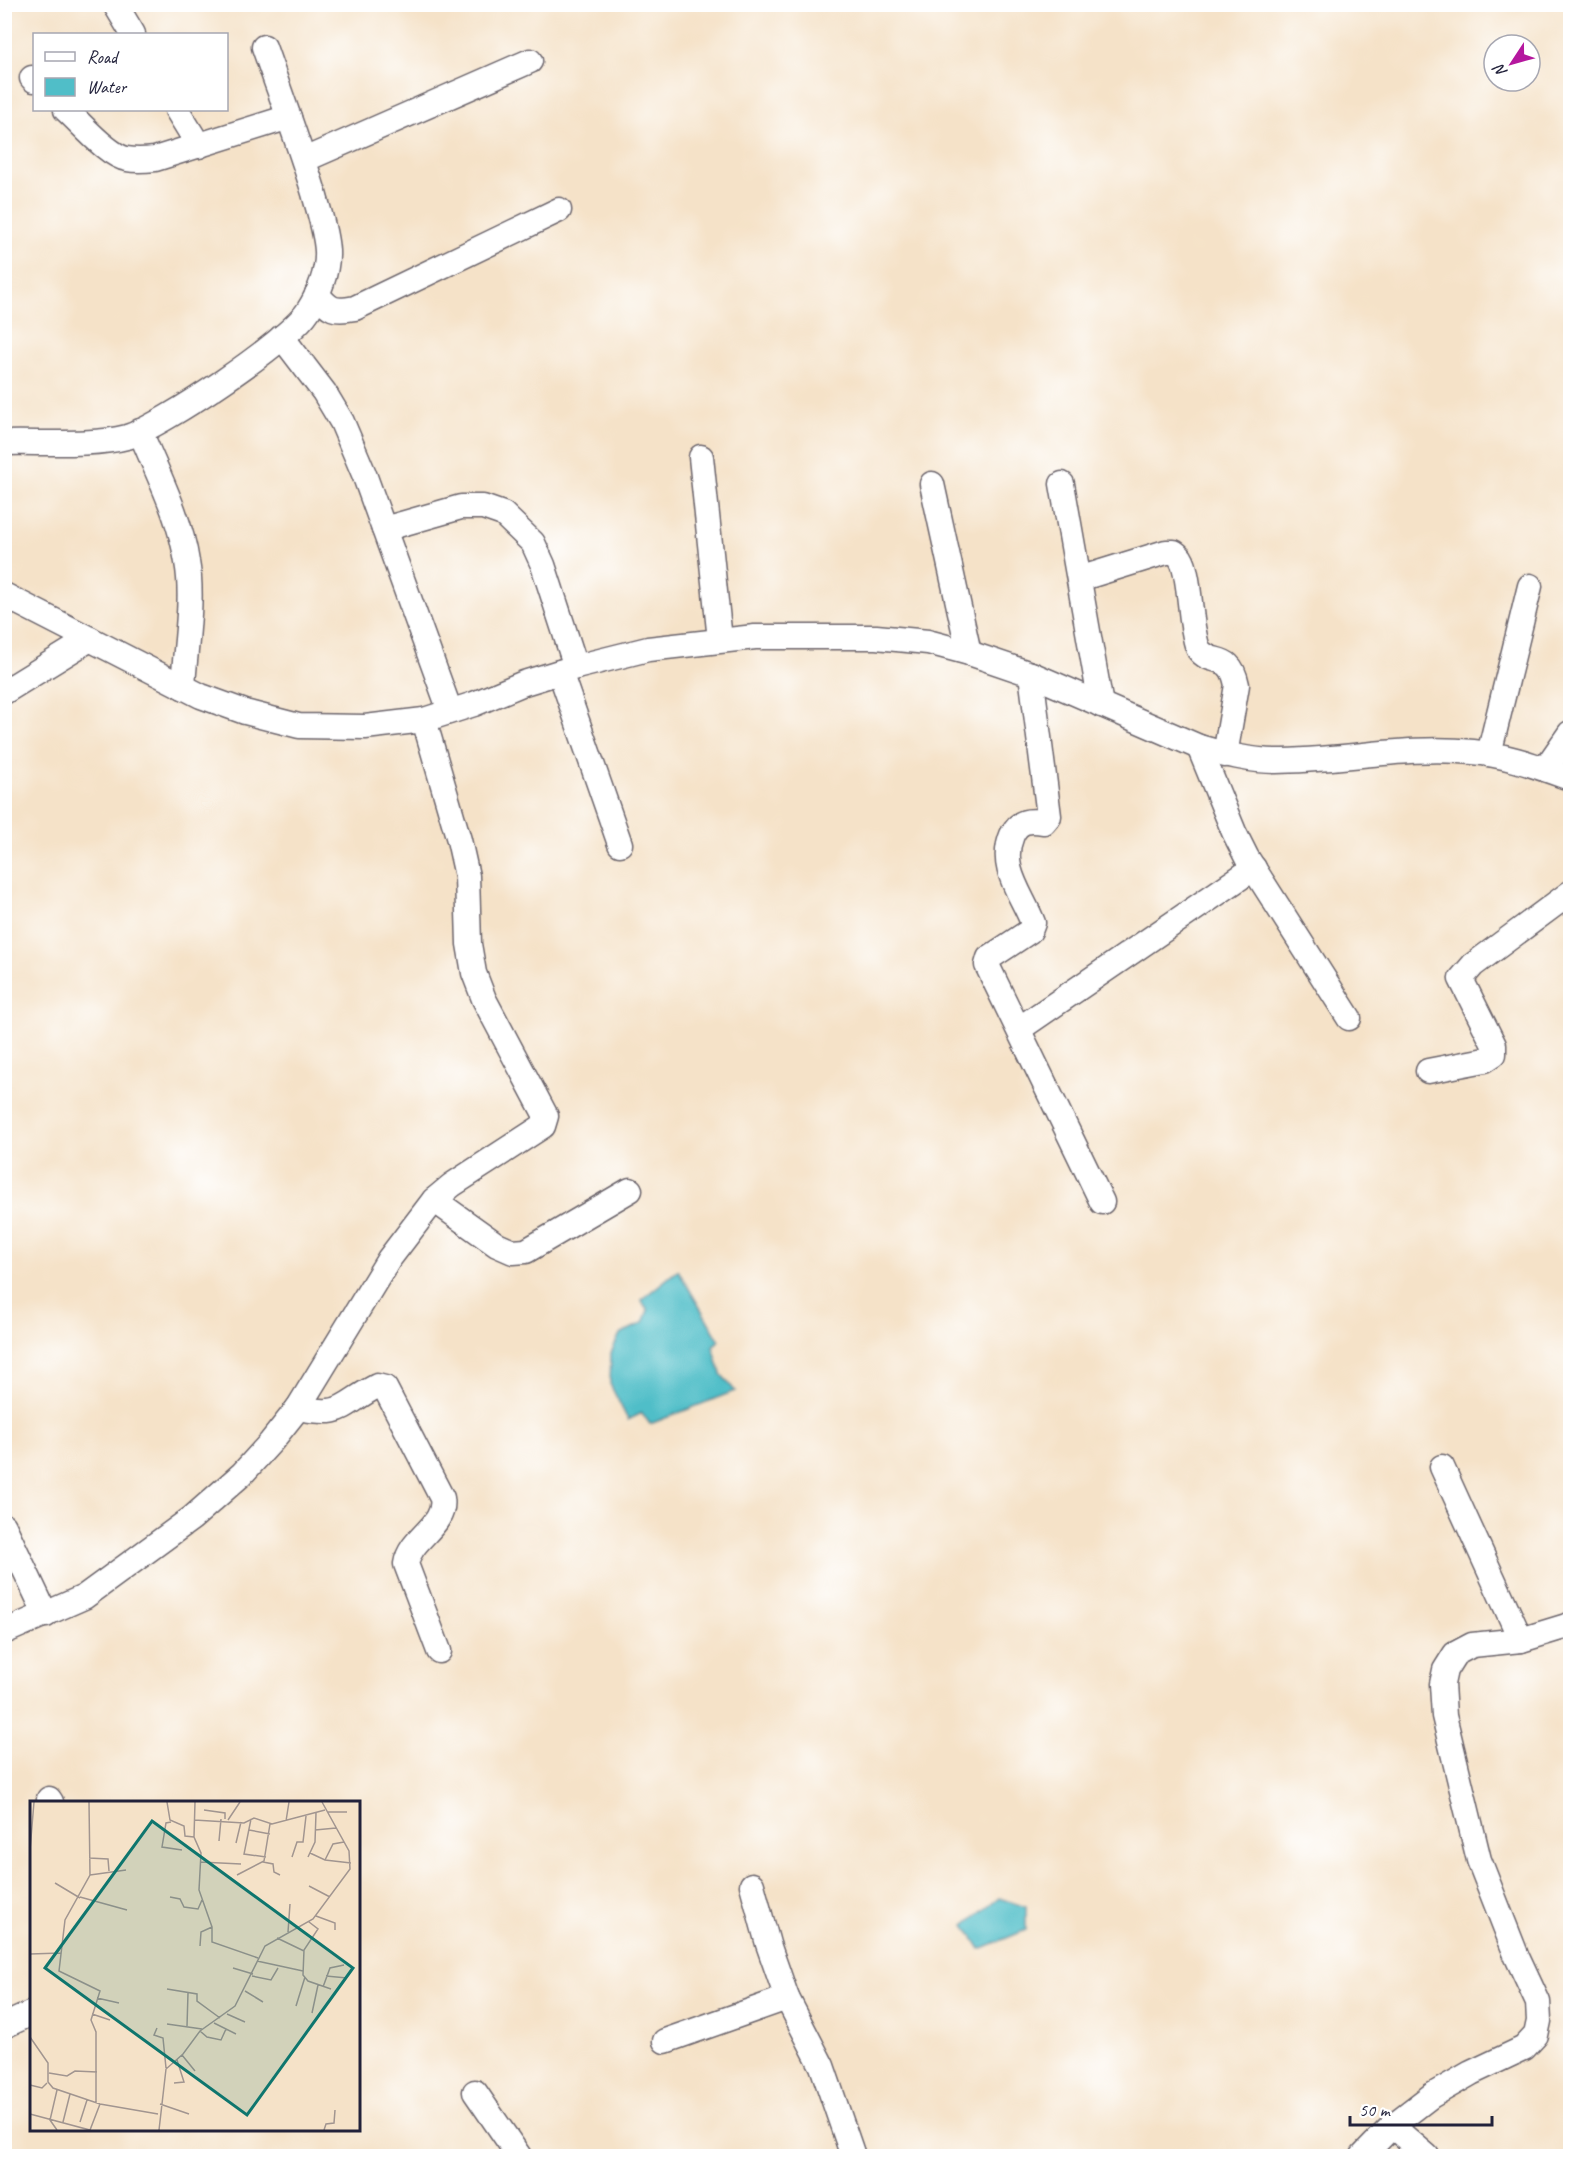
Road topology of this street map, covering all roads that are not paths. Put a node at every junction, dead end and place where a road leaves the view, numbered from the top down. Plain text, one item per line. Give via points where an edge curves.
1 (115, 4) edge
2 (132, 33) edge
3 (264, 47) dead end
4 (530, 61) dead end
5 (67, 111) edge
6 (178, 111) edge
7 (289, 117) junction
8 (199, 146) junction
9 (304, 160) junction
10 (560, 210) dead end
11 (316, 294) junction
12 (282, 337) junction
13 (140, 431) junction
14 (4, 442) edge
15 (701, 457) dead end
16 (932, 484) dead end
17 (1062, 484) dead end
18 (384, 529) junction
19 (1079, 579) junction
20 (1530, 586) dead end
21 (4, 596) edge
22 (90, 639) junction
23 (720, 640) junction
24 (969, 653) junction
25 (568, 669) junction
26 (1031, 674) junction
27 (183, 687) junction
28 (4, 692) edge
29 (1101, 705) junction
30 (450, 711) junction
31 (424, 720) junction
32 (1570, 733) edge
33 (1199, 747) junction
34 (1489, 754) junction
35 (1225, 755) junction
36 (1545, 769) junction
37 (1570, 778) edge
38 (620, 844) dead end
39 (1254, 868) junction
40 (1570, 893) edge
41 (1349, 1018) dead end
42 (1019, 1029) junction
43 (1428, 1071) dead end
44 (630, 1190) dead end
45 (434, 1200) junction
46 (1102, 1202) dead end
47 (298, 1408) junction
48 (1442, 1467) dead end
49 (4, 1526) edge
50 (46, 1615) junction
51 (1570, 1625) edge
52 (4, 1632) edge
53 (1521, 1640) junction
54 (440, 1651) dead end
55 (752, 1885) dead end
56 (787, 1998) junction
57 (30, 2014) edge
58 (4, 2026) edge
59 (665, 2041) dead end
60 (475, 2092) dead end
61 (1392, 2126) junction
62 (519, 2157) edge
63 (853, 2157) edge
64 (1363, 2157) edge
65 (1427, 2157) edge

1 - 2 street
3 - 7 street
4 - 9 street
5 - 8 street via 111,152 125,159 155,159
6 - 8 street
7 - 8 street
7 - 9 street
9 - 11 street via 327,251 324,278
10 - 11 street via 355,308 339,311 327,306
11 - 12 street via 308,312
12 - 13 street via 241,369
12 - 18 street via 342,422
13 - 14 street via 106,441
13 - 27 street via 179,527 188,562
15 - 23 street
16 - 24 street
17 - 19 street
18 - 25 street via 461,507 483,507 503,514 533,543 543,565
18 - 30 street
19 - 29 street
19 - 35 street via 1166,552 1174,552 1182,559 1199,650 1230,666 1237,685
20 - 34 street
21 - 22 street
22 - 27 street
22 - 28 street
23 - 24 street via 876,637 928,642
23 - 25 street via 648,649
24 - 26 street
25 - 30 street
25 - 38 street
26 - 29 street
26 - 42 street via 1049,816 1044,822 1024,821 1016,827 1008,850 1008,866 1033,924 1029,931 989,958 987,964
27 - 31 street via 245,712 299,726 365,727
29 - 33 street
30 - 31 street
31 - 45 street via 467,876 474,972 484,999 546,1116 543,1126
32 - 36 street
33 - 35 street
33 - 39 street via 1234,832
34 - 35 street via 1419,752 1275,761
34 - 36 street
36 - 37 street
39 - 41 street
39 - 42 street
40 - 43 street via 1473,965 1461,979 1494,1045 1494,1054 1485,1060
42 - 46 street
44 - 45 street via 526,1251 513,1252
45 - 47 street via 389,1259
47 - 50 street via 242,1474 192,1518 84,1598
47 - 54 street via 330,1412 377,1386 386,1388 442,1497 440,1518 407,1553 405,1564
48 - 53 street
49 - 50 street
50 - 52 street
51 - 53 street
53 - 61 street via 1472,1645 1455,1654 1442,1684 1444,1716 1479,1860 1538,2002 1536,2036 1524,2048 1431,2096
55 - 56 street
56 - 59 street
56 - 63 street via 822,2066
57 - 58 street
60 - 62 street
61 - 64 street
61 - 65 street

